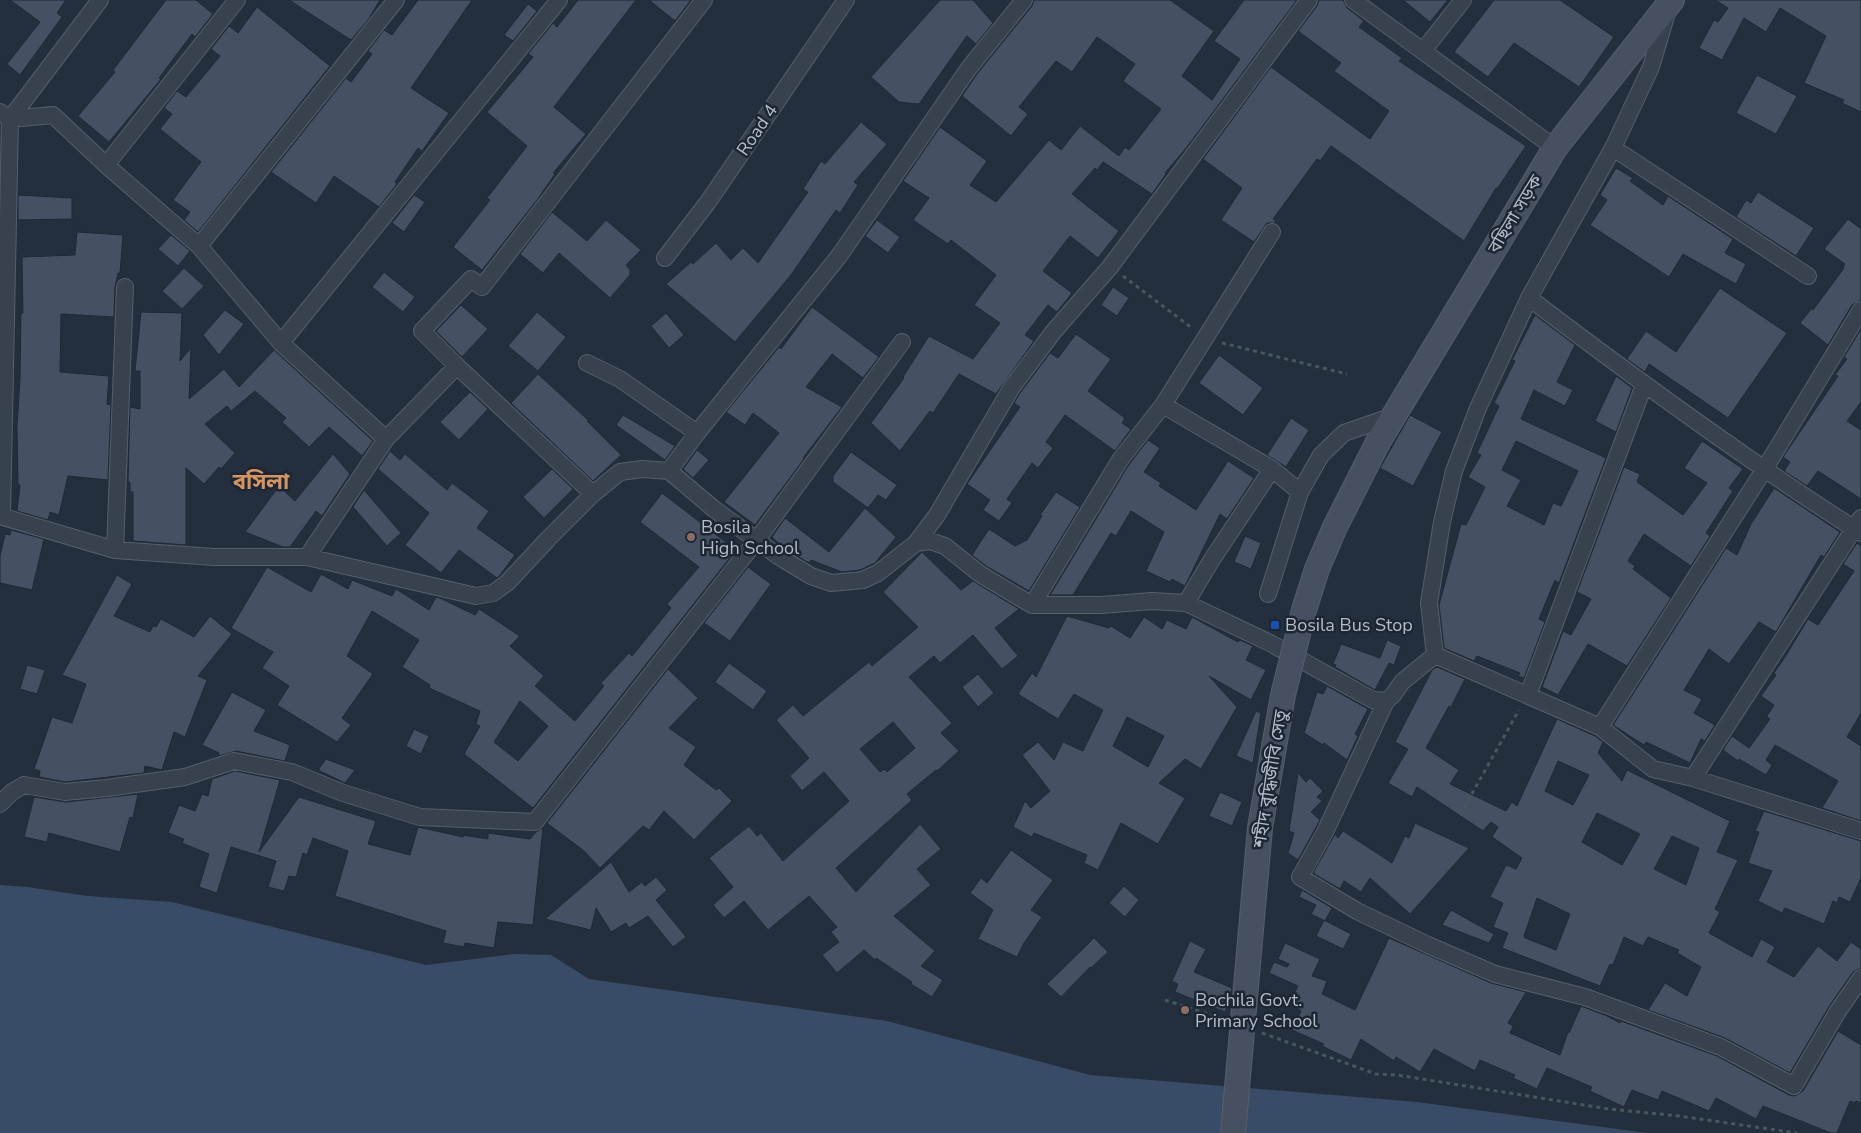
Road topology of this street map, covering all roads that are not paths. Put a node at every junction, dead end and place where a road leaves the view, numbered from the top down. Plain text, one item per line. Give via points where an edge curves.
1 (100, 0) edge
2 (237, 0) edge
3 (396, 0) edge
4 (559, 0) edge
5 (704, 0) edge
6 (846, 0) edge
7 (1024, 0) edge
8 (1309, 0) edge
9 (1353, 0) edge
10 (1463, 0) edge
11 (1671, 2) edge
12 (1423, 51) junction
13 (5, 115) edge
14 (1555, 148) junction
15 (1613, 148) junction
16 (106, 165) junction
17 (1272, 232) dead end
18 (199, 246) junction
19 (664, 258) dead end
20 (1808, 276) dead end
21 (125, 287) dead end
22 (1529, 298) junction
23 (1861, 310) edge
24 (902, 342) dead end
25 (281, 343) junction
26 (587, 363) dead end
27 (457, 366) junction
28 (1644, 385) junction
29 (1164, 405) junction
30 (1393, 416) junction
31 (697, 433) junction
32 (386, 439) junction
33 (1378, 442) joint
34 (1272, 469) junction
35 (1764, 470) junction
36 (668, 471) junction
37 (1300, 492) junction
38 (593, 494) junction
39 (1, 516) edge
40 (1859, 527) edge
41 (756, 541) junction
42 (916, 543) junction
43 (115, 550) junction
44 (307, 557) junction
45 (1268, 594) dead end
46 (1186, 604) junction
47 (1032, 605) junction
48 (1435, 655) junction
49 (1528, 695) junction
50 (1386, 701) junction
51 (1600, 728) junction
52 (1693, 778) junction
53 (0, 804) edge
54 (1861, 831) edge
55 (1861, 978) edge
56 (1233, 1133) edge

1 - 13 street
2 - 16 street
3 - 18 street
4 - 25 street
5 - 27 street via 482,287 470,278 422,331
6 - 19 street, Road 4 via 708,202
7 - 31 street via 969,68 839,256
8 - 42 street via 1110,267 1054,331 1012,387 937,515
9 - 12 street
10 - 12 street
11 - 14 main road, বছিলা সড়ক
11 - 15 street via 1651,67
12 - 14 street
13 - 16 street via 53,115
13 - 39 street
14 - 30 main road, বছিলা সড়ক
15 - 20 street
15 - 22 street
16 - 18 street
17 - 29 street
18 - 25 street
21 - 43 street
22 - 28 street
22 - 48 street via 1478,408 1454,471 1429,603
23 - 35 street
24 - 41 street
25 - 32 street
26 - 31 street via 620,379
27 - 32 street
27 - 38 street
28 - 35 street
28 - 49 street
29 - 34 street
29 - 47 street via 1120,460
30 - 33 main road, বছিলা সড়ক
30 - 37 street via 1344,433 1322,454
31 - 36 street
32 - 44 street
33 - 56 main road, শহীদ বুদ্ধিজীবি সেতু, bridge via 1317,569 1283,695 1260,828
34 - 37 street
34 - 46 street
35 - 40 street
35 - 51 street
36 - 38 street via 642,469 620,472
36 - 41 street
37 - 45 street
38 - 44 street via 493,594 476,596
39 - 43 street
40 - 52 street
41 - 42 street via 811,576 831,583 863,580
41 - 53 street via 535,822 420,817 343,793 292,772 234,761 185,777 108,788 66,792 24,785
42 - 47 street via 930,541 945,546 980,574
43 - 44 street via 214,557
46 - 47 street via 1152,601
46 - 50 street via 1272,644 1373,700
48 - 49 street
48 - 50 street via 1402,682
49 - 51 street
50 - 55 street via 1325,832 1300,877 1357,911 1495,974 1585,997 1721,1047 1794,1086
51 - 52 street via 1653,769
52 - 54 street

